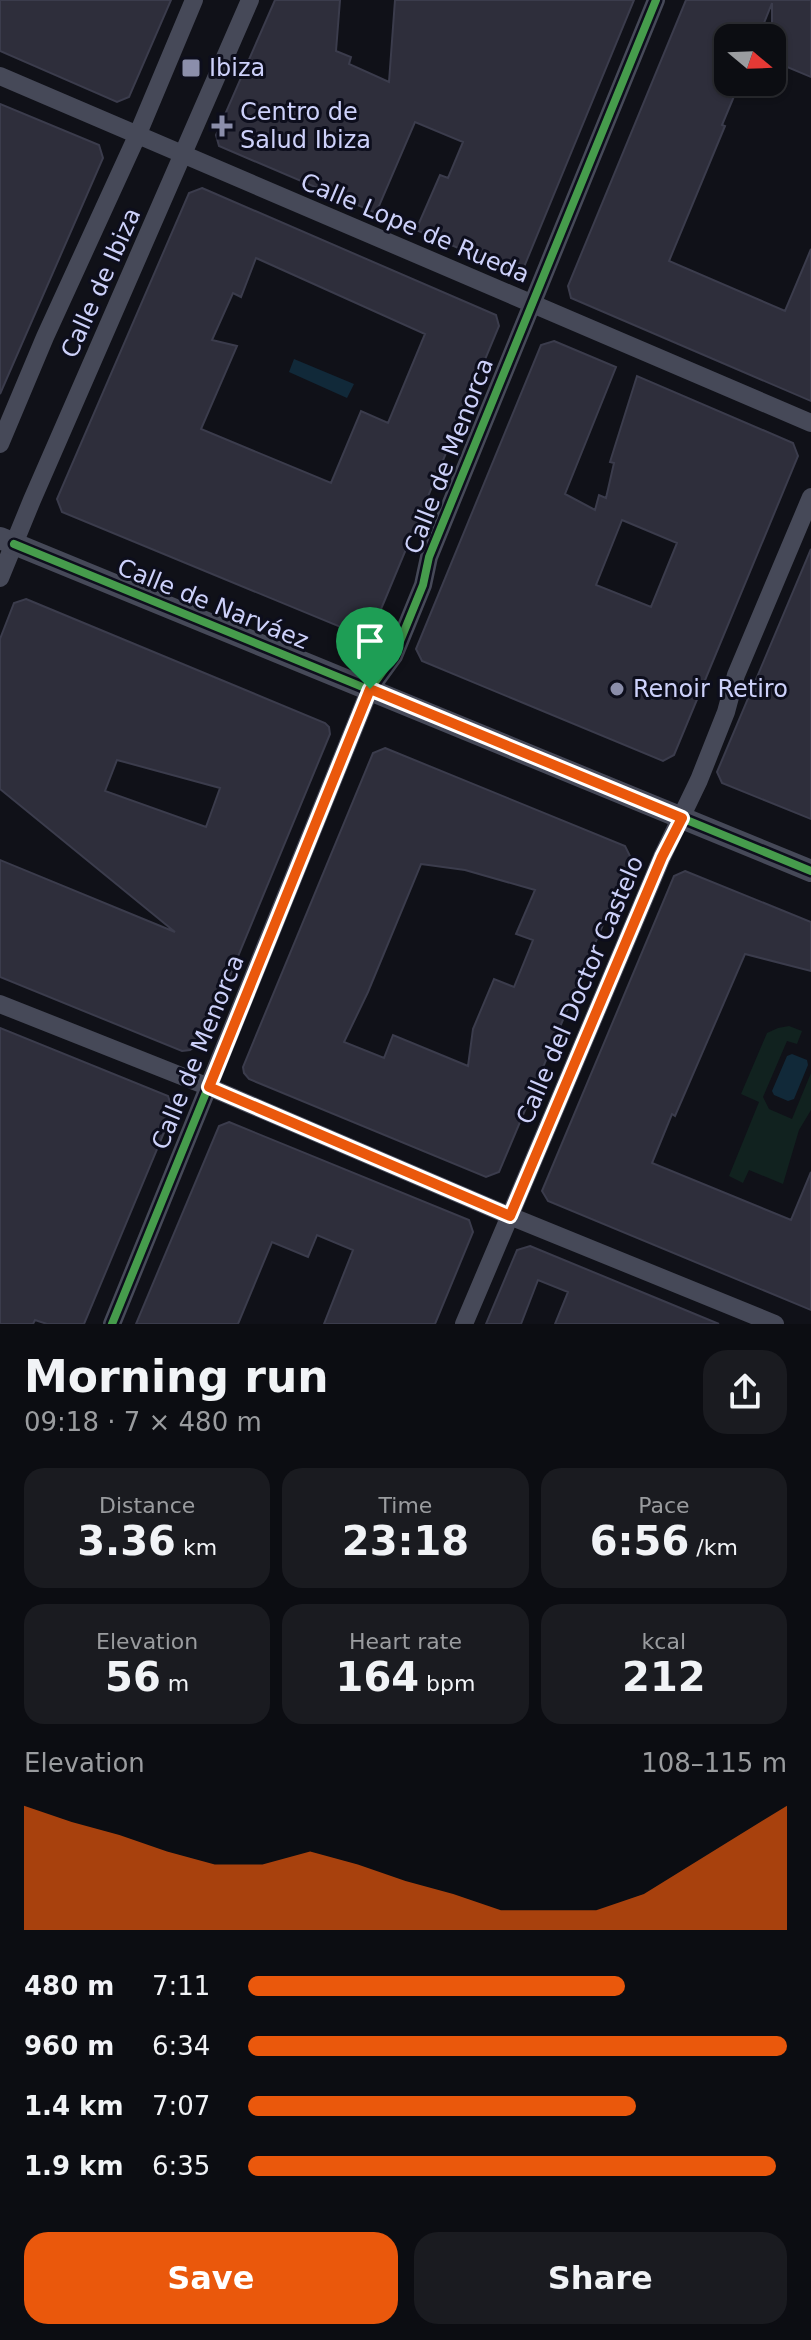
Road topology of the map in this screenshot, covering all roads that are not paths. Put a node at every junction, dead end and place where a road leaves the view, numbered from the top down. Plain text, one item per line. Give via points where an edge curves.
1 (194, 0) edge
2 (656, 0) edge
3 (246, 3) edge
4 (0, 76) edge
5 (137, 136) junction
6 (183, 156) junction
7 (530, 304) junction
8 (811, 423) edge
9 (0, 444) edge
10 (811, 497) edge
11 (7, 541) edge
12 (0, 578) edge
13 (370, 689) junction
14 (682, 818) junction
15 (811, 871) edge
16 (0, 1004) edge
17 (209, 1087) junction
18 (510, 1216) junction
19 (112, 1324) edge
20 (464, 1324) edge
21 (775, 1324) edge

1 - 5 street, Calle de Ibiza
2 - 7 street, Calle de Menorca
3 - 6 street, Calle de Ibiza
4 - 5 street, Calle Lope de Rueda
5 - 6 street, Calle Lope de Rueda
5 - 9 street, Calle de Ibiza
6 - 7 street, Calle Lope de Rueda
6 - 11 street, Calle de Ibiza
7 - 8 street, Calle Lope de Rueda
7 - 13 street, Calle de Menorca via 394,656
10 - 14 street, Calle del Doctor Castelo
11 - 12 street, Calle de Ibiza
11 - 13 street, Calle de Narváez
13 - 14 street, Calle de Narváez
13 - 17 street, Calle de Menorca
14 - 15 street, Calle de Narváez
14 - 18 street, Calle del Doctor Castelo
16 - 17 street
17 - 18 street
17 - 19 street, Calle de Menorca
18 - 20 street, Calle del Doctor Castelo
18 - 21 street

